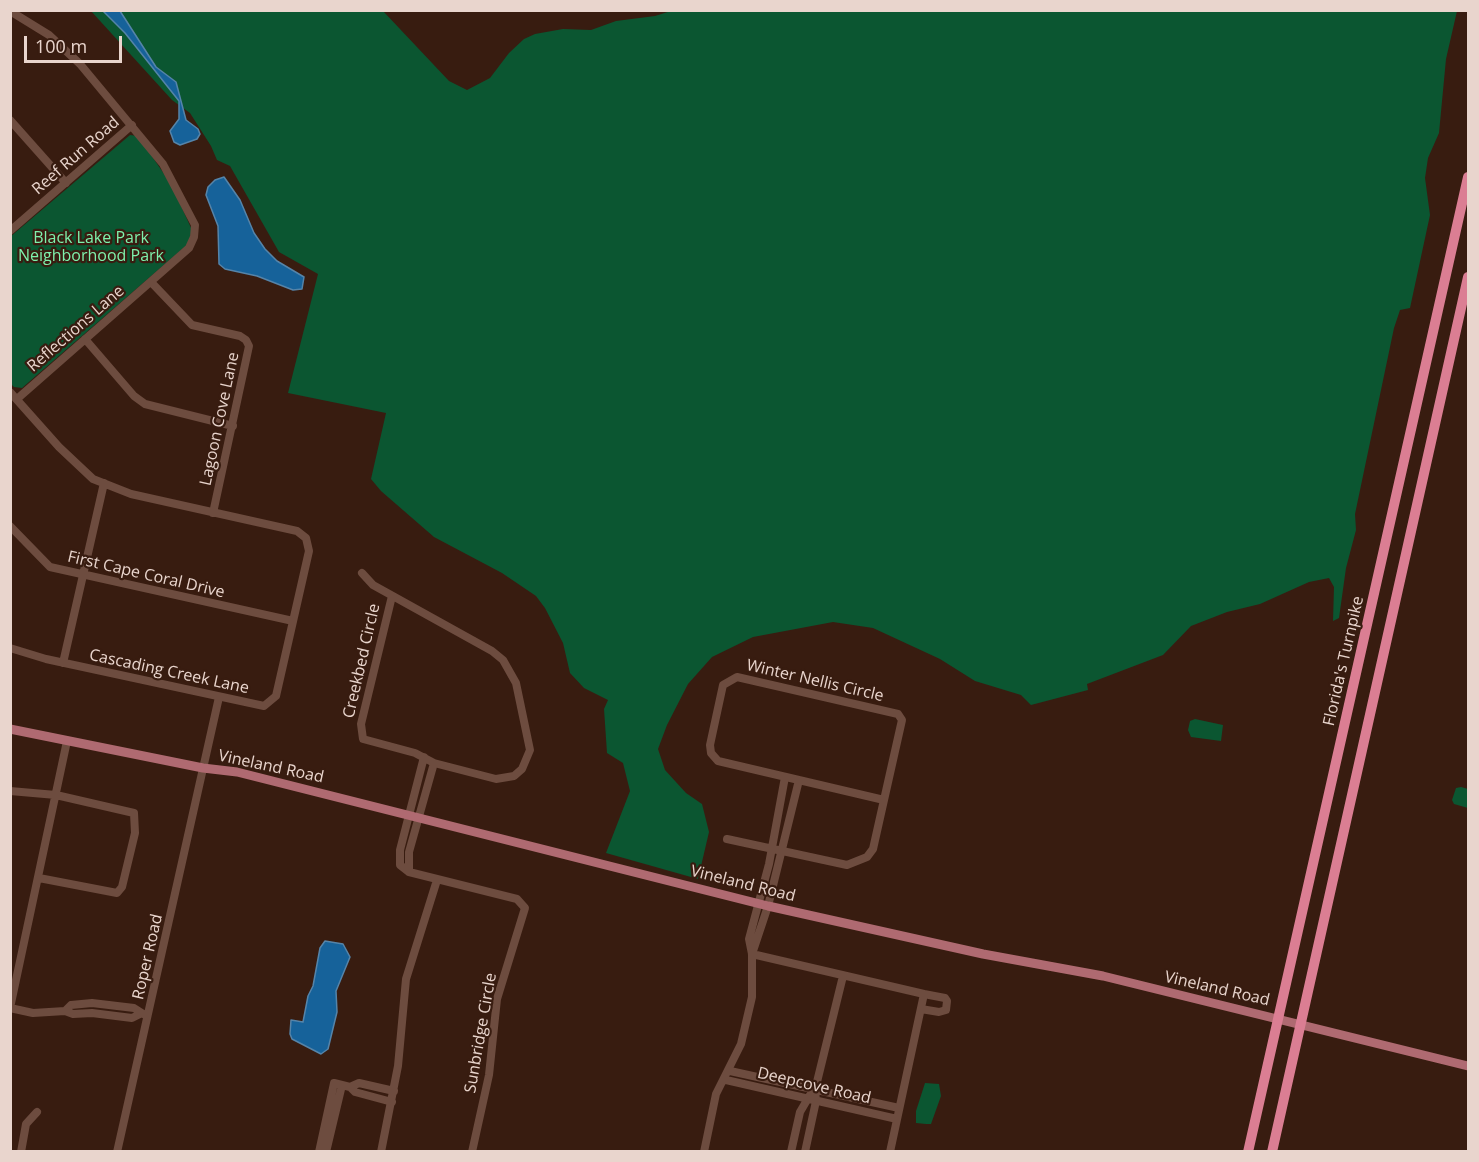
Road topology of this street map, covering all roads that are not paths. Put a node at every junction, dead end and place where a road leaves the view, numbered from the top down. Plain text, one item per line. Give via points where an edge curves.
1 (10, 11) edge
2 (10, 120) edge
3 (132, 125) junction
4 (1468, 177) edge
5 (66, 183) junction
6 (10, 231) edge
7 (1468, 277) edge
8 (151, 282) junction
9 (85, 339) junction
10 (10, 392) edge
11 (17, 399) junction
12 (233, 426) junction
13 (104, 483) junction
14 (213, 513) junction
15 (10, 526) edge
16 (362, 573) dead end
17 (83, 575) junction
18 (392, 596) junction
19 (293, 621) junction
20 (10, 648) edge
21 (63, 663) junction
22 (219, 697) junction
23 (10, 729) edge
24 (67, 741) junction
25 (424, 757) junction
26 (434, 763) junction
27 (204, 768) junction
28 (785, 777) junction
29 (799, 780) junction
30 (10, 791) edge
31 (56, 795) junction
32 (884, 800) junction
33 (414, 817) junction
34 (727, 839) dead end
35 (770, 849) junction
36 (400, 850) junction
37 (409, 852) junction
38 (782, 852) junction
39 (767, 870) junction
40 (410, 872) junction
41 (776, 872) junction
42 (39, 878) junction
43 (437, 880) junction
44 (758, 903) junction
45 (768, 906) junction
46 (751, 932) junction
47 (761, 934) junction
48 (753, 954) junction
49 (843, 975) junction
50 (924, 994) junction
51 (92, 1003) junction
52 (921, 1009) junction
53 (65, 1011) junction
54 (92, 1013) junction
55 (144, 1015) junction
56 (1468, 1066) edge
57 (730, 1071) junction
58 (726, 1080) junction
59 (342, 1085) junction
60 (815, 1090) junction
61 (394, 1091) junction
62 (807, 1099) junction
63 (816, 1101) junction
64 (392, 1102) junction
65 (899, 1108) junction
66 (37, 1112) dead end
67 (897, 1119) junction
68 (21, 1152) edge
69 (117, 1152) edge
70 (319, 1152) edge
71 (326, 1152) edge
72 (381, 1152) edge
73 (472, 1152) edge
74 (704, 1152) edge
75 (791, 1152) edge
76 (805, 1152) edge
77 (890, 1152) edge
78 (1248, 1152) edge
79 (1272, 1152) edge

1 - 3 street, Reflections Lane via 49,35 80,64
2 - 5 street
3 - 5 street, Reef Run Road
3 - 8 street, Reflections Lane via 163,164 195,225 189,248
4 - 78 highway, Florida's Turnpike
5 - 6 street, Reef Run Road
7 - 79 highway
8 - 9 street, Reflections Lane
8 - 12 street, Lagoon Cove Lane via 192,325 246,340 249,356
9 - 11 street, Reflections Lane
9 - 12 street via 145,404
10 - 11 street
11 - 13 street via 71,459 93,479
12 - 14 street, Lagoon Cove Lane
13 - 14 street via 131,494
13 - 17 street
14 - 19 street, Cascading Creek Lane via 297,531 306,538 309,551
15 - 17 street, First Cape Coral Drive via 50,567
16 - 18 street, Creekbed Circle
17 - 19 street, First Cape Coral Drive
17 - 21 street
18 - 25 street, Creekbed Circle via 360,731 370,743
18 - 26 street, Creekbed Circle via 492,651 503,660 516,683 530,750 522,769 514,776 496,778
19 - 22 street, Cascading Creek Lane via 276,696 271,703 257,705
20 - 21 street, Cascading Creek Lane
21 - 22 street, Cascading Creek Lane
22 - 27 street, Roper Road
23 - 24 main road, Vineland Road
24 - 27 main road, Vineland Road
24 - 31 street
25 - 26 street, Creekbed Circle
25 - 33 street
26 - 33 street
27 - 33 main road, Vineland Road via 237,772
27 - 55 street, Roper Road
28 - 29 street, Winter Nellis Circle
28 - 32 street, Winter Nellis Circle via 718,761 711,753 723,685 730,680 737,677 902,716
28 - 35 street
29 - 32 street, Winter Nellis Circle
29 - 38 street
30 - 31 street
31 - 42 street
31 - 42 street via 135,813 135,833 122,887 117,893
32 - 38 street via 873,849 867,858 847,865
33 - 36 street
33 - 37 street
33 - 44 main road, Vineland Road
34 - 35 street
35 - 38 street
35 - 39 street
36 - 37 street
36 - 40 street via 400,865
37 - 40 street
38 - 41 street
39 - 41 street
39 - 44 street
40 - 43 street, Sunbridge Circle
41 - 45 street
42 - 53 street via 10,1008
43 - 61 street via 406,979
43 - 73 street, Sunbridge Circle via 517,899 525,908 497,999 489,1075
44 - 45 main road, Vineland Road
44 - 46 street
45 - 47 street
45 - 56 main road, Vineland Road via 983,954 1103,976
46 - 47 street
46 - 48 street
47 - 48 street
48 - 49 street
48 - 57 street via 752,997
49 - 50 street
49 - 60 street
50 - 52 street
50 - 52 street via 945,998 947,1002 945,1010 939,1012
51 - 53 street via 71,1005
51 - 54 street
51 - 55 street via 134,1008
52 - 65 street
53 - 54 street
54 - 55 street via 132,1018
55 - 69 street, Roper Road
57 - 58 street
57 - 60 street, Deepcove Road
58 - 62 street, Deepcove Road
58 - 74 street via 716,1094
59 - 61 street via 359,1083
59 - 64 street
59 - 70 street
59 - 71 street
60 - 62 street
60 - 63 street
60 - 65 street, Deepcove Road
61 - 64 street
62 - 63 street, Deepcove Road
62 - 75 street
63 - 67 street, Deepcove Road
63 - 76 street
64 - 72 street
65 - 67 street
66 - 68 street via 26,1124
67 - 77 street

